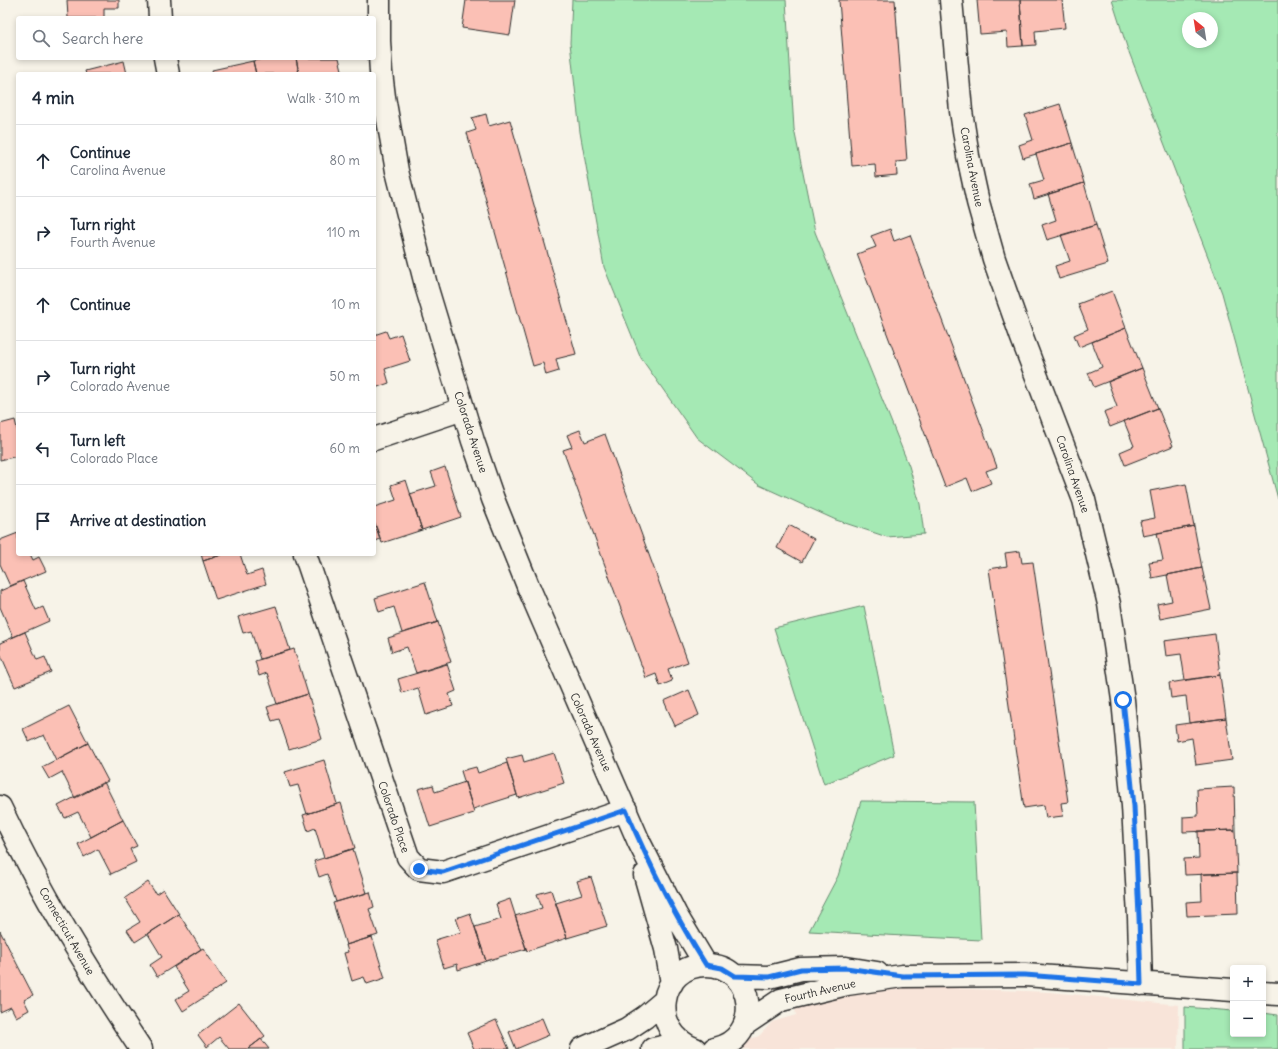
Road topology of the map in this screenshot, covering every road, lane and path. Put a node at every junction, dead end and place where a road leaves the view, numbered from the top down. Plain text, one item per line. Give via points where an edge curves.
1 (159, 0) edge
2 (379, 0) edge
3 (951, 0) edge
4 (160, 16) edge
5 (165, 60) edge
6 (168, 72) edge
7 (382, 135) edge
8 (463, 409) junction
9 (376, 438) edge
10 (306, 556) edge
11 (0, 807) edge
12 (626, 810) junction
13 (639, 842) junction
14 (706, 965) junction
15 (735, 976) junction
16 (902, 976) junction
17 (1141, 984) junction
18 (1230, 990) edge
19 (668, 992) junction
20 (1266, 993) edge
21 (1278, 994) edge
22 (746, 1024) junction
23 (689, 1046) edge
24 (141, 1049) edge
25 (582, 1049) edge
26 (653, 1049) edge
27 (714, 1049) edge

1 - 4 street
2 - 7 street, Colorado Avenue
3 - 17 street, Carolina Avenue via 961,111 978,202 994,259 1084,500 1108,604 1123,700 1134,806
5 - 6 street
7 - 8 street, Colorado Avenue via 397,171 426,289
8 - 9 street
8 - 12 street, Colorado Avenue via 493,499 528,586
10 - 12 street, Colorado Place via 408,857 419,869 443,872
11 - 24 street, Connecticut Avenue via 56,915
12 - 13 street, Colorado Avenue
13 - 14 street, Colorado Avenue via 676,915
13 - 19 street, Colorado Avenue via 669,962
14 - 15 street via 722,968
14 - 19 street via 693,967 681,973
15 - 16 street, Fourth Avenue via 769,977 801,969 846,968
15 - 22 street via 748,998
16 - 17 street, Fourth Avenue via 1025,975
16 - 22 street, Fourth Avenue via 846,984 781,1000
17 - 18 street, Fourth Avenue
19 - 23 street, Colorado Avenue via 664,1013 667,1025 673,1035
19 - 25 street via 645,1017 627,1029
20 - 21 street
22 - 27 street via 734,1040
23 - 26 street

